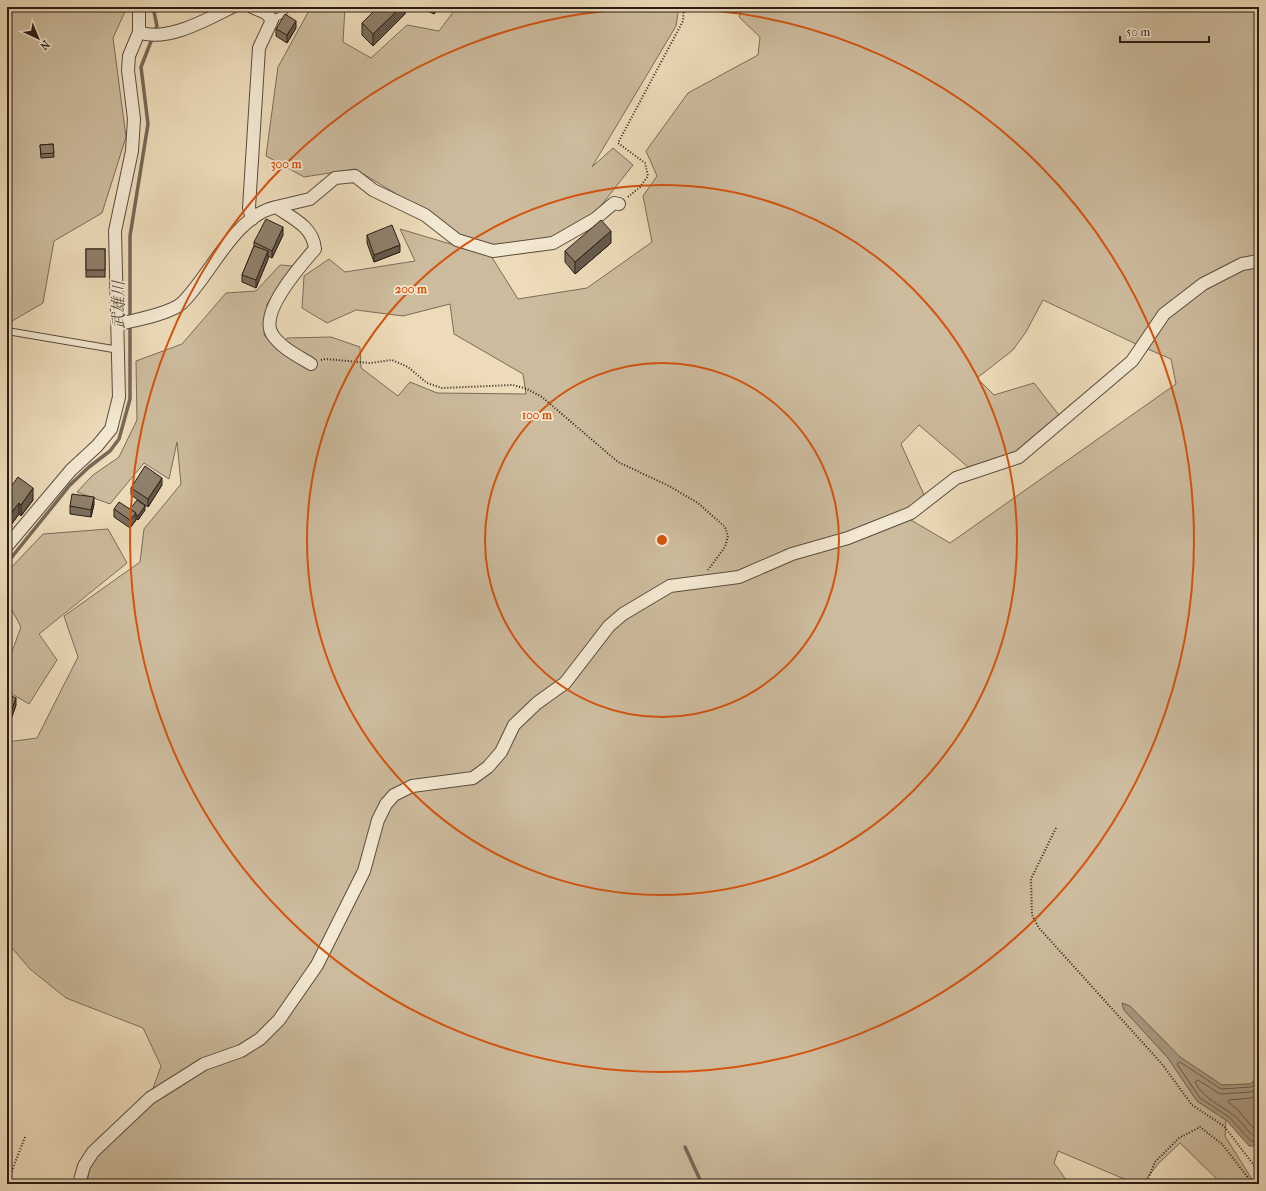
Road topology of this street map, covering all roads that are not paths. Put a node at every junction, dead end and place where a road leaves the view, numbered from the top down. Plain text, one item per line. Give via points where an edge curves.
1 (139, 7) edge
2 (232, 7) edge
3 (252, 7) edge
4 (286, 7) edge
5 (272, 20) junction
6 (144, 34) junction
7 (619, 204) road end
8 (276, 207) junction
9 (252, 218) junction
10 (1259, 261) edge
11 (119, 324) junction
12 (7, 331) edge
13 (119, 350) junction
14 (311, 364) road end
15 (7, 546) edge
16 (79, 1184) edge

1 - 6 street
2 - 6 street via 194,26 165,34
3 - 5 street via 266,13
4 - 5 lane via 283,14
5 - 9 street via 259,48 249,208
6 - 11 street via 129,56 128,70 134,119 132,151 115,231
7 - 8 street via 614,203 595,219 553,243 493,251 457,240 425,214 373,190 355,176 335,178 310,199
8 - 9 street via 264,210
8 - 14 street via 307,228 314,238 315,249 278,298 271,313 270,327 272,334 285,348
9 - 11 street via 227,244 181,304 169,310
10 - 16 street via 1242,264 1203,284 1164,314 1132,361 1019,457 956,478 911,513 848,538 792,554 739,577 670,586 622,614 565,683 514,725 501,752 488,767 473,778 412,786 394,795 378,820 364,871 317,965 279,1020 260,1039 241,1051 204,1064 150,1098 93,1152 84,1166
11 - 13 street
12 - 13 lane
13 - 15 street via 119,397 111,428 97,446 71,470

